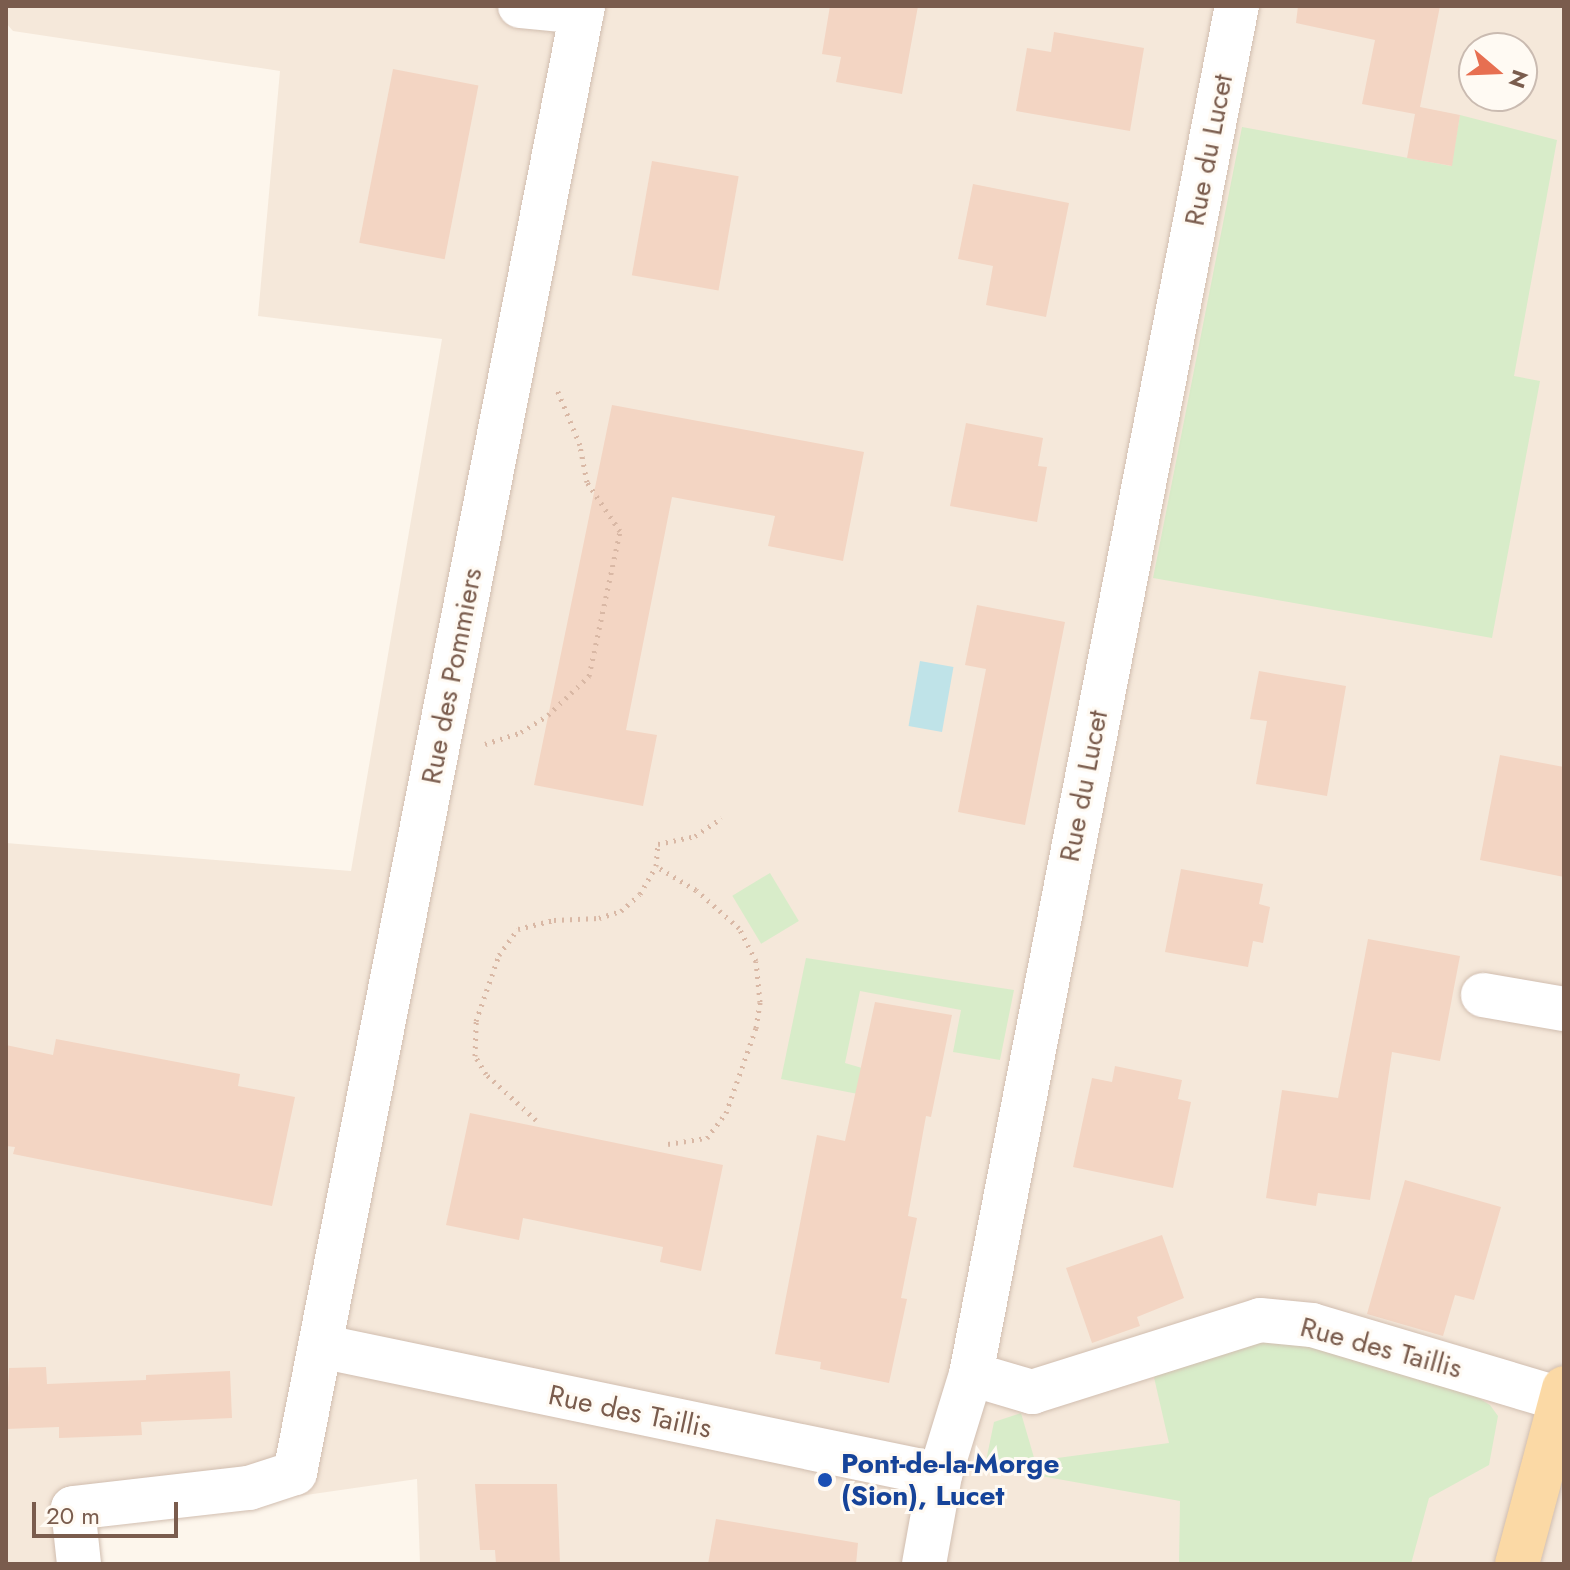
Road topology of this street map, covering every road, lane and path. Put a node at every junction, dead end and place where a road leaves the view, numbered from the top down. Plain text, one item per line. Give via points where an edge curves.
1 (520, 6) edge
2 (1237, 6) edge
3 (582, 9) edge
4 (516, 347) junction
5 (435, 761) junction
6 (722, 818) dead end
7 (656, 866) junction
8 (1483, 995) dead end
9 (1564, 1009) edge
10 (536, 1120) dead end
11 (668, 1144) dead end
12 (320, 1346) junction
13 (971, 1374) junction
14 (1562, 1393) edge
15 (940, 1475) junction
16 (79, 1564) edge
17 (924, 1564) edge
18 (1517, 1564) edge

1 - 3 street
2 - 13 street, Rue du Lucet
3 - 4 street, Rue des Pommiers
4 - 5 street, Rue des Pommiers
4 - 5 path via 550,376 569,411 587,482 620,531 589,676 548,715 521,732
5 - 12 street, Rue des Pommiers
6 - 7 path via 695,836 658,844
7 - 10 path via 640,894 621,911 518,929 499,955 476,1021 475,1056 486,1074
7 - 11 path via 696,890 739,928 756,961 760,1002 726,1113 707,1138
8 - 9 street
12 - 15 street, Rue des Taillis
12 - 16 street, Rue des Pommiers via 295,1473 249,1488 73,1508
13 - 14 street, Rue des Taillis via 1032,1392 1260,1320 1312,1325
13 - 15 street, Rue du Lucet
14 - 18 main road
15 - 17 street, Rue du Lucet

